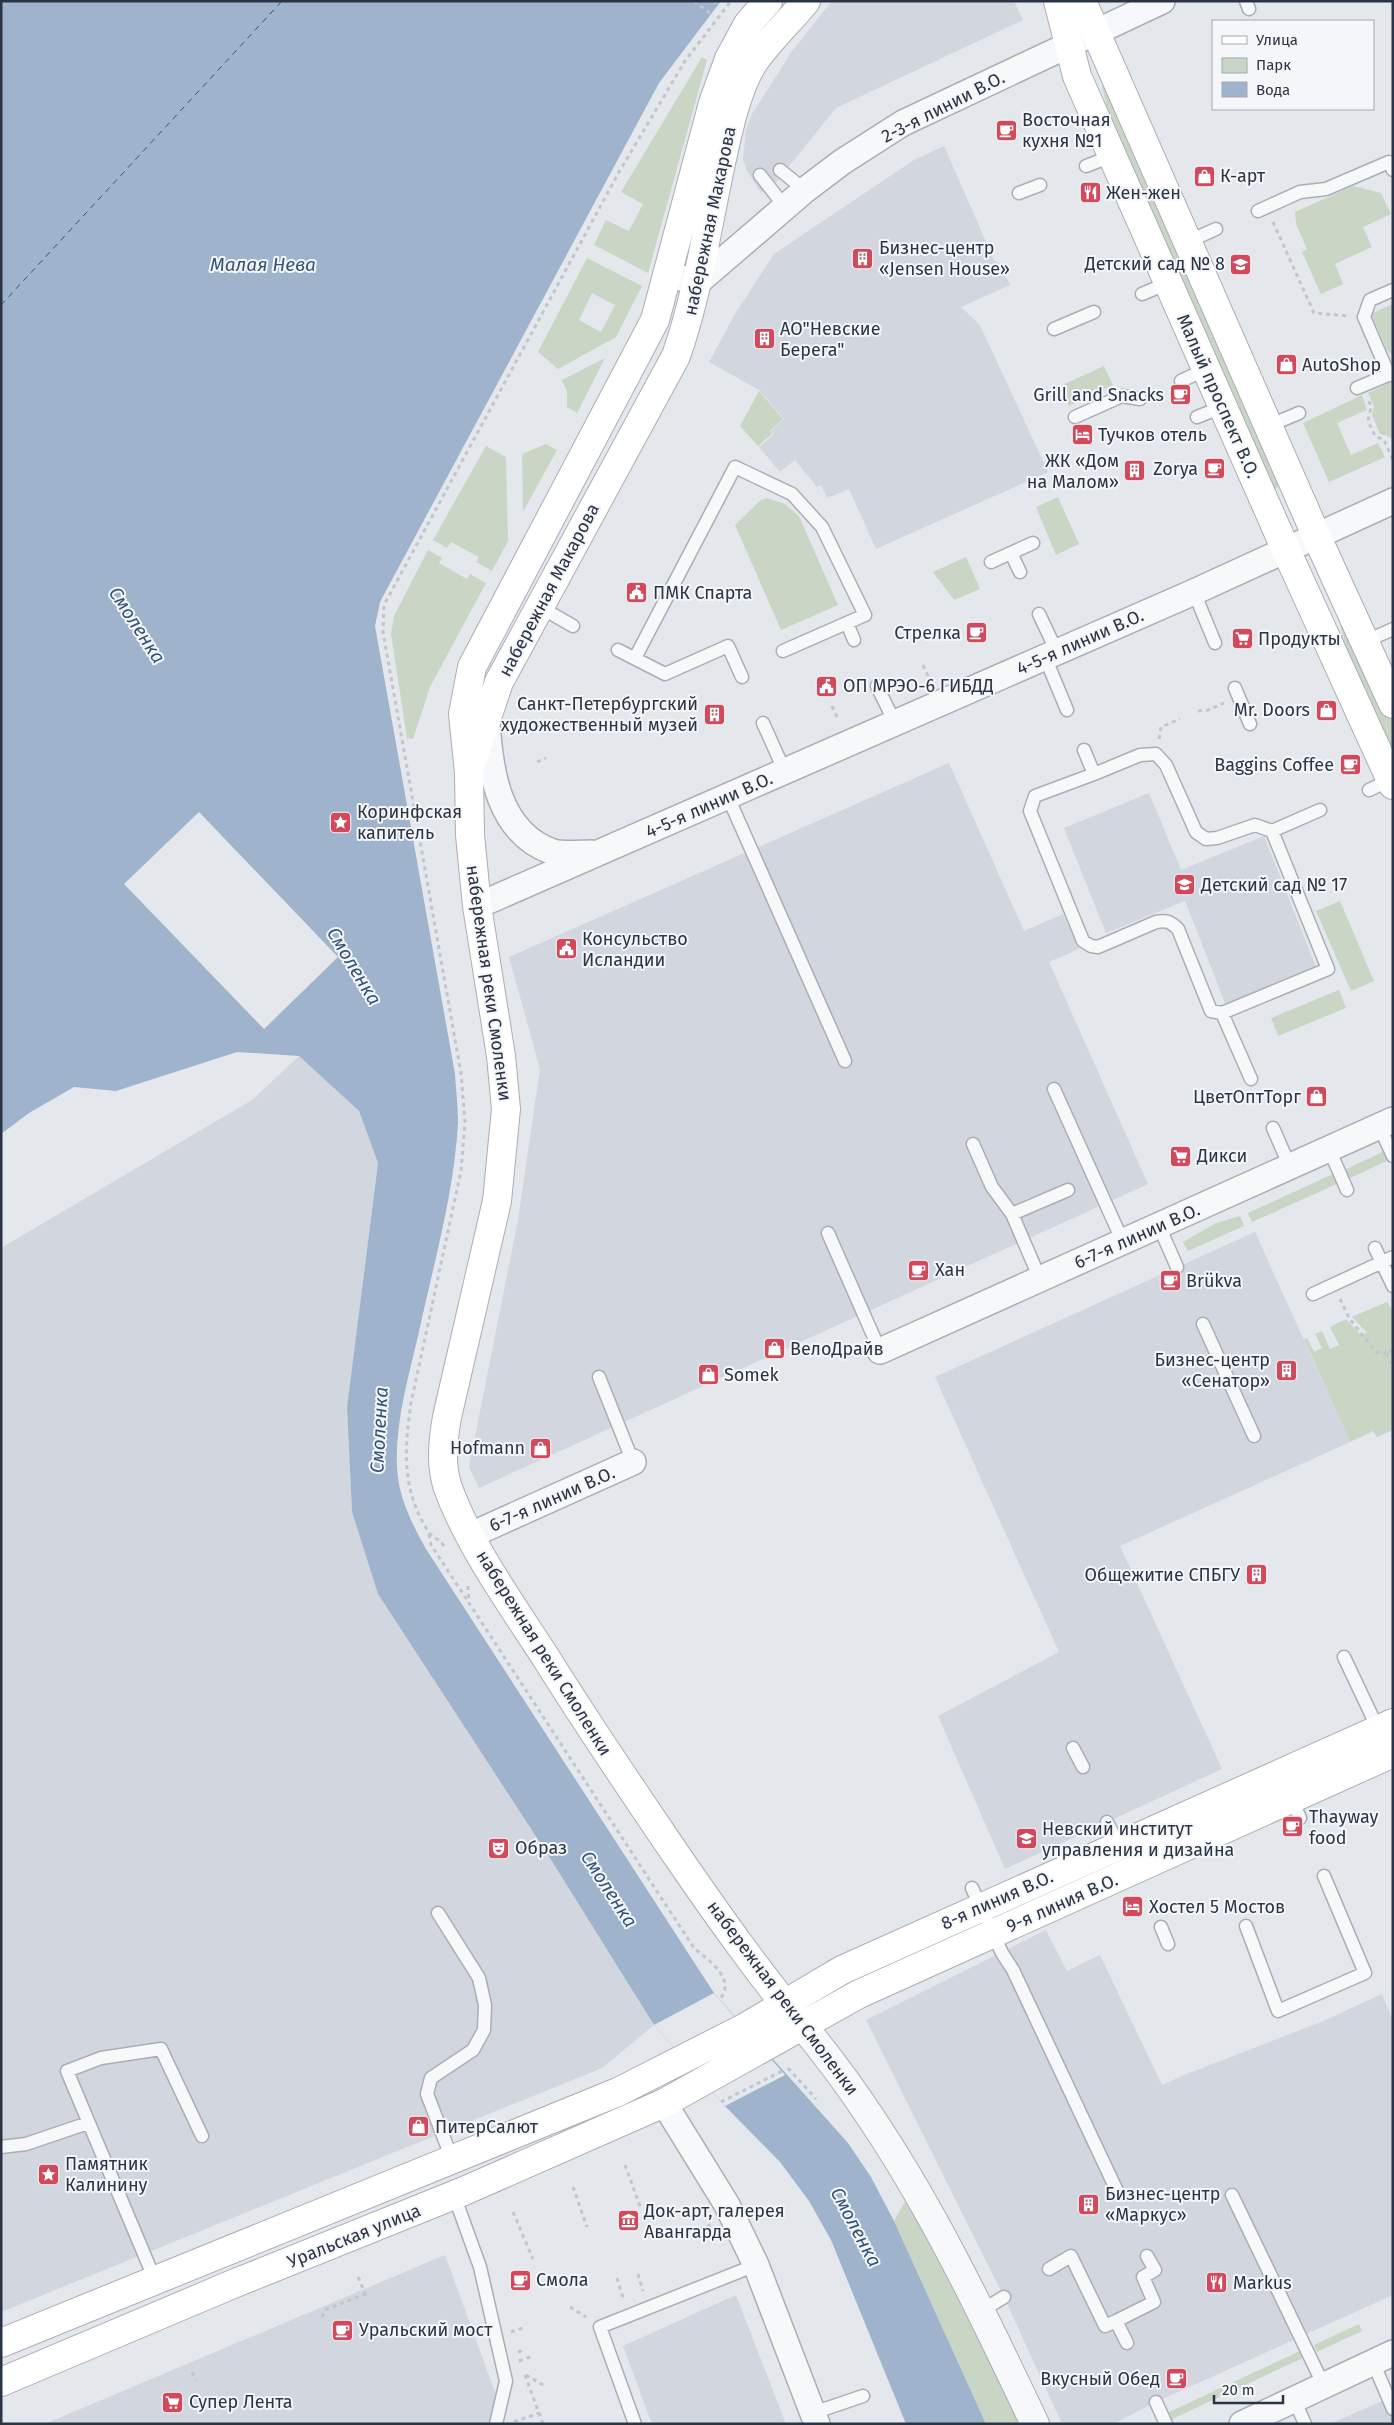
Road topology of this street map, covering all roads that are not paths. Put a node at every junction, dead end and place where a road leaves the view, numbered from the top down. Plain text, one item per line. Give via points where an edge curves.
1 (768, 1) edge
2 (806, 1) edge
3 (1058, 1) edge
4 (1082, 1) edge
5 (1162, 1) edge
6 (1095, 32) junction
7 (1069, 44) junction
8 (1112, 156) junction
9 (1086, 166) dead end
10 (780, 170) dead end
11 (1393, 170) edge
12 (760, 175) dead end
13 (1040, 185) dead end
14 (805, 190) junction
15 (1019, 193) dead end
16 (784, 207) junction
17 (1262, 209) road end
18 (1216, 229) dead end
19 (1188, 242) junction
20 (668, 275) junction
21 (698, 282) junction
22 (1168, 283) junction
23 (1393, 290) edge
24 (1142, 294) dead end
25 (1094, 312) dead end
26 (1054, 329) dead end
27 (1206, 370) junction
28 (1391, 374) edge
29 (1181, 381) dead end
30 (1360, 388) road end
31 (1140, 399) dead end
32 (1222, 407) junction
33 (1298, 413) dead end
34 (1075, 417) dead end
35 (1197, 417) dead end
36 (1268, 426) junction
37 (1393, 501) edge
38 (1316, 535) junction
39 (1033, 543) dead end
40 (1286, 550) junction
41 (1011, 553) junction
42 (991, 562) dead end
43 (1020, 572) dead end
44 (1194, 592) junction
45 (540, 607) junction
46 (1039, 614) dead end
47 (847, 623) junction
48 (573, 626) dead end
49 (1393, 629) edge
50 (854, 640) dead end
51 (1364, 642) junction
52 (1215, 643) dead end
53 (618, 650) dead end
54 (783, 651) dead end
55 (1051, 654) junction
56 (635, 658) junction
57 (742, 677) dead end
58 (877, 686) dead end
59 (1237, 692) road end
60 (1393, 704) edge
61 (1067, 710) dead end
62 (487, 714) junction
63 (763, 723) dead end
64 (895, 723) junction
65 (1250, 724) dead end
66 (1084, 750) dead end
67 (469, 772) junction
68 (785, 772) junction
69 (1094, 774) junction
70 (1384, 785) edge
71 (728, 797) junction
72 (1320, 810) dead end
73 (1272, 831) junction
74 (601, 853) junction
75 (477, 906) junction
76 (1222, 1013) junction
77 (845, 1061) dead end
78 (1251, 1079) dead end
79 (1054, 1089) dead end
80 (1386, 1123) edge
81 (1273, 1128) dead end
82 (973, 1144) dead end
83 (1328, 1149) junction
84 (1393, 1156) edge
85 (1290, 1166) junction
86 (1068, 1190) dead end
87 (1347, 1190) dead end
88 (1012, 1214) junction
89 (1159, 1226) junction
90 (828, 1233) dead end
91 (1123, 1242) junction
92 (1375, 1248) dead end
93 (1387, 1260) edge
94 (1177, 1267) dead end
95 (1040, 1279) junction
96 (1393, 1286) edge
97 (1313, 1294) dead end
98 (1203, 1324) dead end
99 (880, 1351) joint
100 (599, 1377) dead end
101 (1254, 1436) dead end
102 (633, 1462) joint
103 (471, 1535) junction
104 (1344, 1657) dead end
105 (1386, 1726) edge
106 (1073, 1748) dead end
107 (1391, 1753) edge
108 (1082, 1767) dead end
109 (1281, 1772) junction
110 (1296, 1808) junction
111 (1113, 1834) junction
112 (1137, 1875) junction
113 (1324, 1876) dead end
114 (976, 1898) junction
115 (438, 1913) dead end
116 (1246, 1926) dead end
117 (1161, 1927) dead end
118 (993, 1934) junction
119 (1168, 1944) dead end
120 (784, 2004) junction
121 (802, 2025) junction
122 (753, 2038) junction
123 (664, 2103) junction
124 (88, 2123) junction
125 (202, 2136) dead end
126 (1, 2147) edge
127 (452, 2159) junction
128 (1117, 2192) dead end
129 (454, 2195) junction
130 (1232, 2195) dead end
131 (1147, 2256) dead end
132 (756, 2265) junction
133 (1049, 2269) dead end
134 (155, 2280) junction
135 (1004, 2297) dead end
136 (981, 2311) junction
137 (1116, 2321) junction
138 (1, 2343) edge
139 (1127, 2343) dead end
140 (1383, 2357) edge
141 (1, 2382) edge
142 (1324, 2386) junction
143 (863, 2396) dead end
144 (1294, 2399) junction
145 (1156, 2402) dead end
146 (1393, 2409) edge
147 (815, 2418) edge
148 (496, 2424) edge
149 (635, 2424) edge
150 (1036, 2424) edge
151 (1166, 2424) edge
152 (1242, 2424) edge
153 (1305, 2424) edge

1 - 20 main road, набережная Макарова via 748,24 729,58 716,94
2 - 21 main road, набережная Макарова via 752,66 735,107 711,208
3 - 7 main road, Малый проспект В.О.
4 - 6 main road, Малый проспект В.О.
5 - 6 street, 2-3-я линии В.О.
6 - 7 street, 2-3-я линии В.О.
6 - 19 main road, Малый проспект В.О.
7 - 8 main road, Малый проспект В.О. via 1077,76
7 - 14 street, 2-3-я линии В.О. via 903,122
8 - 9 lane
8 - 22 main road, Малый проспект В.О.
10 - 14 lane
11 - 17 lane via 1389,162 1326,189 1300,192
12 - 16 lane
13 - 15 lane
14 - 16 street, 2-3-я линии В.О.
16 - 21 street, 2-3-я линии В.О.
18 - 19 lane
19 - 36 main road, Малый проспект В.О.
20 - 21 street
20 - 67 main road, набережная Макарова via 655,320 638,356 472,667 463,714
21 - 45 main road, набережная Макарова via 676,356
22 - 24 lane
22 - 27 main road, Малый проспект В.О.
23 - 28 lane via 1370,300 1364,317
25 - 26 lane
27 - 29 lane
27 - 32 main road, Малый проспект В.О.
28 - 30 lane
31 - 34 lane via 1122,396
32 - 35 lane
32 - 40 main road, Малый проспект В.О.
33 - 36 lane
36 - 38 main road, Малый проспект В.О.
37 - 38 street, 4-5-я линии В.О.
38 - 40 street, 4-5-я линии В.О.
38 - 51 main road, Малый проспект В.О.
39 - 41 lane
40 - 44 street, 4-5-я линии В.О.
40 - 70 main road, Малый проспект В.О.
41 - 42 lane
41 - 43 lane
44 - 52 lane
44 - 55 street, 4-5-я линии В.О.
45 - 48 lane
45 - 62 main road, набережная Макарова via 499,682
46 - 55 lane
47 - 50 lane
47 - 54 lane
47 - 56 lane via 865,615 822,527 792,494 736,467
49 - 51 lane
51 - 60 main road, Малый проспект В.О.
53 - 56 lane
55 - 61 lane
55 - 64 street, 4-5-я линии В.О.
56 - 57 lane via 665,674 728,646
58 - 64 lane
59 - 65 lane
62 - 67 main road, набережная Макарова
62 - 74 street, 4-5-я линии В.О. via 489,756 496,791 513,822 531,842 554,852
63 - 68 lane
64 - 68 street, 4-5-я линии В.О.
66 - 69 lane
67 - 75 main road, набережная реки Смоленки via 470,835
68 - 71 street, 4-5-я линии В.О.
69 - 73 lane via 1140,755 1156,754 1166,765 1196,832 1206,839 1254,825
69 - 76 lane via 1035,796 1030,811 1084,941 1098,947 1156,922 1171,922 1178,929 1210,1011
71 - 74 street, 4-5-я линии В.О.
71 - 77 lane
72 - 73 lane
73 - 76 lane via 1328,970
74 - 75 street, 4-5-я линии В.О.
75 - 103 main road, набережная реки Смоленки via 501,1056 506,1109 497,1201 443,1440 443,1464 448,1486
76 - 78 lane
79 - 91 lane
80 - 83 street, 6-7-я линии В.О.
80 - 84 lane
81 - 85 lane
82 - 88 lane via 992,1187
83 - 85 street, 6-7-я линии В.О.
83 - 87 lane
85 - 89 street, 6-7-я линии В.О.
86 - 88 lane
88 - 95 lane
89 - 91 street, 6-7-я линии В.О.
89 - 94 lane
90 - 99 lane
91 - 95 street, 6-7-я линии В.О.
92 - 93 lane
93 - 96 lane
93 - 97 lane
95 - 99 street, 6-7-я линии В.О.
98 - 101 lane
100 - 102 lane
102 - 103 street, 6-7-я линии В.О.
103 - 120 main road, набережная реки Смоленки via 604,1750 746,1956
104 - 105 lane
105 - 107 lane
105 - 109 main road, 8-я линия В.О.
106 - 108 lane
107 - 110 main road, 9-я линия В.О.
109 - 110 lane
109 - 111 main road, 8-я линия В.О.
110 - 112 main road, 9-я линия В.О.
111 - 112 lane
111 - 114 main road, 8-я линия В.О.
112 - 118 main road, 9-я линия В.О.
113 - 116 lane via 1365,1973 1278,2011
114 - 118 lane
114 - 120 main road, 8-я линия В.О.
115 - 127 lane via 479,1978 485,2005 484,2030 472,2050 431,2078 427,2094
117 - 119 lane
118 - 121 main road, 9-я линия В.О. via 859,1994
118 - 128 lane via 1014,1970
120 - 121 main road, набережная реки Смоленки
120 - 122 main road, 8-я линия В.О.
121 - 122 main road, 9-я линия В.О.
121 - 136 street, набережная реки Смоленки via 864,2105 914,2185
122 - 123 main road, Уральская улица via 702,2081
122 - 127 main road, Уральская улица via 684,2060 618,2092
123 - 129 main road, Уральская улица
123 - 132 street via 726,2206
124 - 125 lane via 67,2071 101,2058 161,2050
124 - 126 lane via 26,2144
124 - 134 lane
127 - 134 main road, Уральская улица
129 - 141 main road, Уральская улица
129 - 148 lane via 480,2267 506,2381
130 - 142 lane
131 - 137 lane via 1155,2270 1143,2277 1154,2302
132 - 147 street
132 - 149 lane via 600,2328
133 - 137 lane via 1071,2256 1105,2326
134 - 138 main road, Уральская улица
135 - 136 lane
136 - 150 street, набережная реки Смоленки
137 - 139 lane
140 - 142 street
140 - 146 lane
142 - 144 street
143 - 147 lane
144 - 152 street
144 - 153 lane
145 - 151 lane

